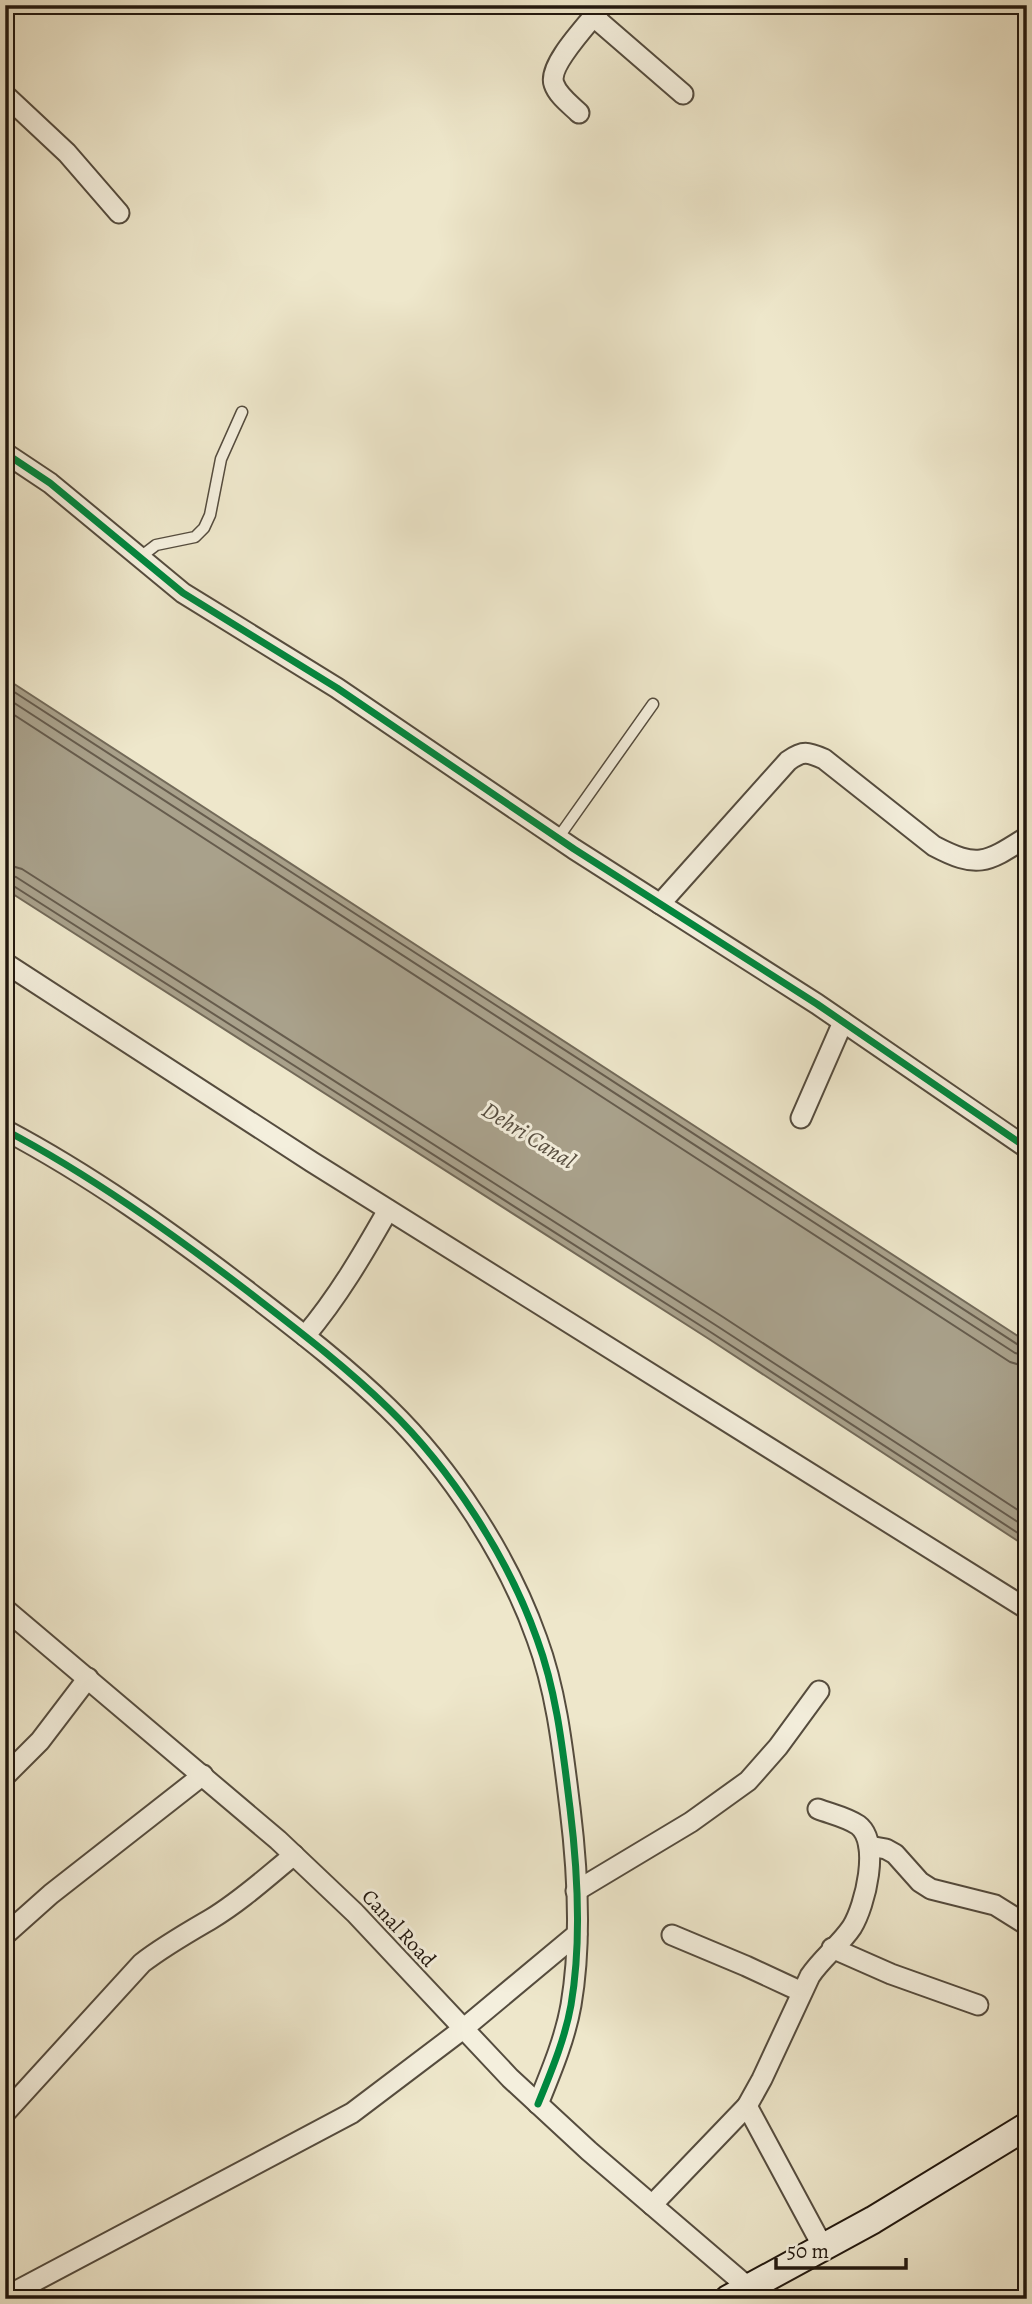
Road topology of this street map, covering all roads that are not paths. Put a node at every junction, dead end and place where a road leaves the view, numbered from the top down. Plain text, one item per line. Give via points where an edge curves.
1 (599, 11) edge
2 (683, 94) dead end
3 (5, 95) edge
4 (579, 113) dead end
5 (119, 213) dead end
6 (242, 412) dead end
7 (5, 453) edge
8 (139, 558) junction
9 (653, 704) dead end
10 (1027, 837) edge
11 (558, 838) junction
12 (660, 904) junction
13 (5, 962) edge
14 (843, 1021) junction
15 (802, 1118) dead end
16 (5, 1130) edge
17 (1027, 1148) edge
18 (388, 1210) junction
19 (305, 1336) junction
20 (5, 1609) edge
21 (1027, 1609) edge
22 (88, 1678) junction
23 (819, 1691) dead end
24 (203, 1775) junction
25 (5, 1776) edge
26 (818, 1809) dead end
27 (869, 1846) junction
28 (294, 1855) junction
29 (576, 1891) junction
30 (1027, 1925) edge
31 (577, 1934) junction
32 (5, 1935) edge
33 (672, 1935) dead end
34 (832, 1948) junction
35 (802, 1992) junction
36 (978, 2005) dead end
37 (463, 2029) junction
38 (538, 2104) junction
39 (747, 2106) junction
40 (5, 2113) edge
41 (1027, 2126) edge
42 (652, 2205) junction
43 (823, 2247) junction
44 (738, 2293) edge
45 (5, 2297) edge

1 - 2 street
1 - 4 street via 552,76 561,96
3 - 5 street via 67,153
6 - 8 lane via 221,459 204,528 195,537 156,545
7 - 8 street via 50,483
8 - 11 street via 212,613 337,688
9 - 11 lane
10 - 12 street via 988,859 971,862 953,856 824,759 797,754
11 - 12 street
12 - 14 street
13 - 18 street
14 - 15 street
14 - 17 street
16 - 19 street via 153,1221
18 - 19 street via 330,1307
18 - 21 street
19 - 29 street via 391,1410 443,1470 510,1577 538,1640 555,1706
20 - 22 street, Canal Road
22 - 24 street, Canal Road
22 - 25 street via 40,1741
23 - 29 street via 748,1781 691,1822
24 - 28 street, Canal Road
24 - 32 street
26 - 27 street via 858,1826
27 - 30 street via 895,1854 931,1889 995,1905
27 - 34 street via 860,1911
28 - 37 street, Canal Road
28 - 40 street via 237,1901 142,1963
29 - 31 street
31 - 37 street
31 - 38 street via 571,2007
33 - 35 street
34 - 35 street
34 - 36 street via 891,1975
35 - 39 street
37 - 38 street, Canal Road
37 - 45 street via 352,2113
38 - 42 street, Canal Road
39 - 42 street
39 - 43 street
41 - 43 main road
42 - 44 street, Canal Road
43 - 44 main road

